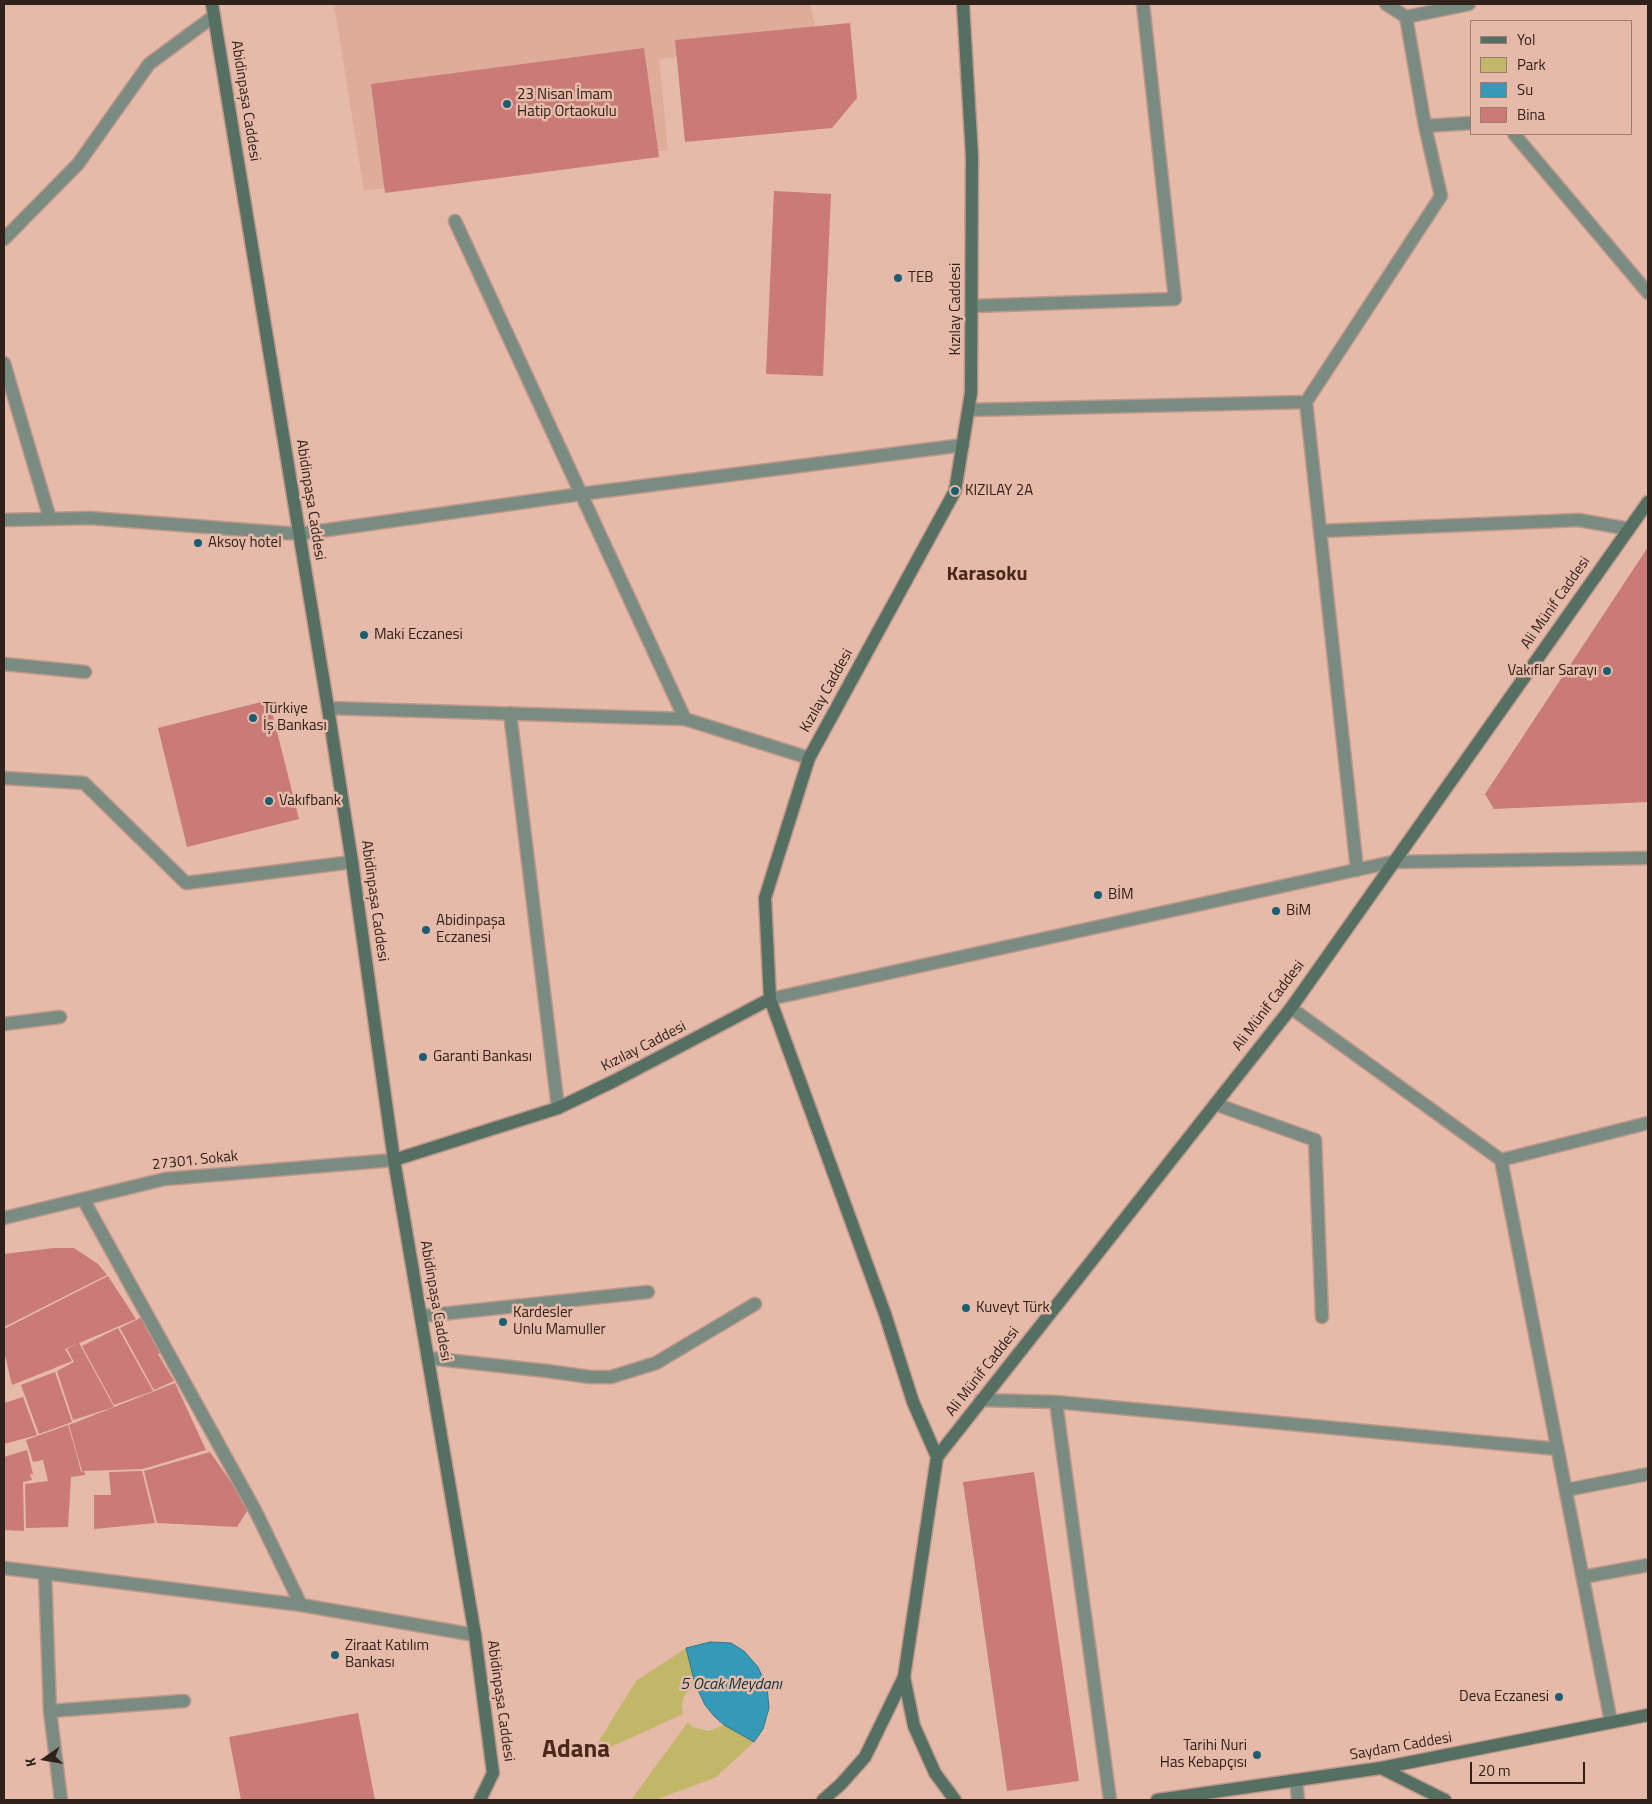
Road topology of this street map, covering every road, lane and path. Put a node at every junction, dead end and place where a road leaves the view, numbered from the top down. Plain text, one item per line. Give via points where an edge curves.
1 (963, 4) edge
2 (1144, 4) edge
3 (1386, 4) edge
4 (1412, 4) edge
5 (1469, 4) edge
6 (213, 10) edge
7 (1406, 17) junction
8 (1470, 123) edge
9 (1425, 126) junction
10 (1515, 135) edge
11 (454, 221) dead end
12 (4, 239) edge
13 (1648, 293) edge
14 (972, 306) junction
15 (4, 363) edge
16 (1306, 402) junction
17 (969, 410) junction
18 (963, 445) junction
19 (581, 494) junction
20 (1648, 502) edge
21 (50, 519) junction
22 (4, 520) edge
23 (1629, 528) junction
24 (1321, 531) junction
25 (299, 534) junction
26 (4, 664) edge
27 (85, 672) dead end
28 (328, 708) junction
29 (510, 713) junction
30 (685, 719) junction
31 (809, 758) junction
32 (4, 778) edge
33 (1648, 858) edge
34 (352, 862) junction
35 (1392, 862) junction
36 (1357, 870) junction
37 (770, 999) junction
38 (1290, 1008) junction
39 (60, 1017) dead end
40 (4, 1024) edge
41 (1215, 1104) junction
42 (558, 1108) junction
43 (1648, 1123) edge
44 (394, 1160) junction
45 (1501, 1160) junction
46 (83, 1199) junction
47 (4, 1218) edge
48 (648, 1292) dead end
49 (756, 1304) dead end
50 (422, 1316) junction
51 (1322, 1317) dead end
52 (428, 1358) junction
53 (981, 1400) junction
54 (1056, 1402) junction
55 (1558, 1449) junction
56 (937, 1457) junction
57 (1648, 1474) edge
58 (1566, 1490) junction
59 (1648, 1566) edge
60 (4, 1568) edge
61 (45, 1573) junction
62 (1583, 1577) junction
63 (301, 1605) junction
64 (475, 1635) junction
65 (904, 1677) junction
66 (184, 1702) dead end
67 (50, 1711) junction
68 (1648, 1715) edge
69 (1611, 1722) junction
70 (1381, 1768) junction
71 (1296, 1780) junction
72 (61, 1800) edge
73 (480, 1800) edge
74 (822, 1800) edge
75 (955, 1800) edge
76 (1110, 1800) edge
77 (1157, 1800) edge
78 (1298, 1800) edge
79 (1445, 1800) edge

1 - 14 main road, Kızılay Caddesi via 972,156
2 - 14 street via 1175,299
3 - 7 street
4 - 7 street
5 - 7 street
6 - 12 street via 149,64 78,164
6 - 25 main road, Abidinpaşa Caddesi
7 - 9 street
8 - 9 street
9 - 16 street via 1441,196
10 - 13 street
11 - 19 street
14 - 17 main road, Kızılay Caddesi
15 - 21 street
16 - 17 street
16 - 24 street
17 - 18 main road, Kızılay Caddesi
18 - 19 street
18 - 31 main road, Kızılay Caddesi via 955,491
19 - 25 street
19 - 30 street
20 - 23 main road, Ali Münif Caddesi
21 - 22 street
21 - 25 street via 90,518
23 - 24 street via 1579,520
23 - 35 main road, Ali Münif Caddesi
24 - 36 street
25 - 28 main road, Abidinpaşa Caddesi
26 - 27 street
28 - 29 street
28 - 34 main road, Abidinpaşa Caddesi
29 - 30 street
29 - 42 street
30 - 31 street
31 - 37 main road, Kızılay Caddesi via 765,898
32 - 34 street via 84,783 186,883
33 - 35 street
34 - 44 main road, Abidinpaşa Caddesi
35 - 36 street
35 - 38 main road, Ali Münif Caddesi
36 - 37 street
37 - 42 main road, Kızılay Caddesi
37 - 56 main road via 885,1314 913,1402
38 - 41 main road, Ali Münif Caddesi
38 - 45 street
39 - 40 street
41 - 51 street via 1315,1140
41 - 53 main road, Ali Münif Caddesi
42 - 44 main road, Kızılay Caddesi
43 - 45 street
44 - 46 street, 27301. Sokak via 165,1179
44 - 50 main road, Abidinpaşa Caddesi
45 - 55 street
46 - 47 street, 27301. Sokak
46 - 63 street via 256,1512
48 - 50 street
49 - 52 street via 656,1363 611,1377
50 - 52 main road, Abidinpaşa Caddesi
52 - 64 main road, Abidinpaşa Caddesi
53 - 54 street
53 - 56 main road, Ali Münif Caddesi
54 - 55 street
54 - 76 street
55 - 58 street
56 - 65 main road, Ali Münif Caddesi
57 - 58 street
58 - 62 street
59 - 62 street
60 - 61 street
61 - 63 street
61 - 67 street
62 - 69 street
63 - 64 street
64 - 73 main road, Abidinpaşa Caddesi via 493,1773
65 - 74 main road via 865,1757
65 - 75 main road via 914,1726 935,1773
66 - 67 street
67 - 72 street
68 - 69 main road, Saydam Caddesi
69 - 70 main road, Saydam Caddesi
70 - 71 main road, Saydam Caddesi
70 - 79 main road
71 - 77 main road, Saydam Caddesi
71 - 78 street

